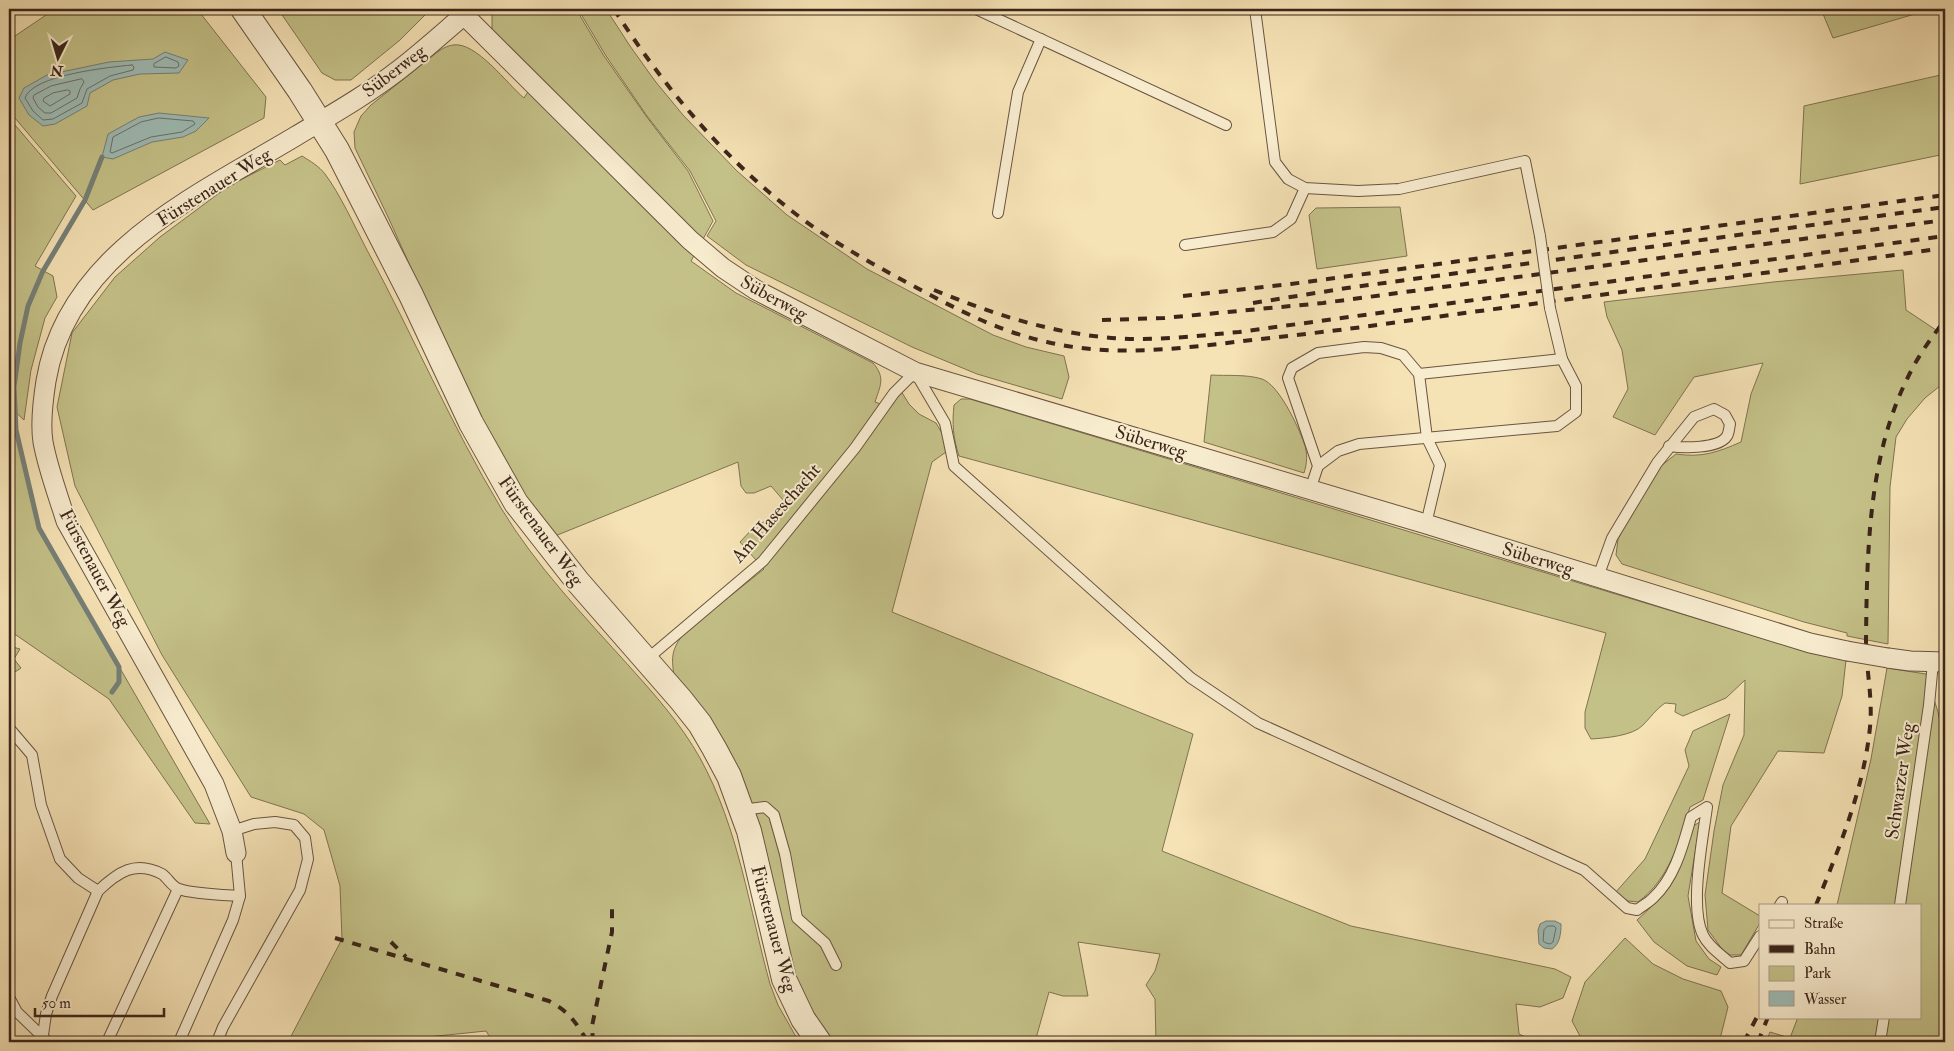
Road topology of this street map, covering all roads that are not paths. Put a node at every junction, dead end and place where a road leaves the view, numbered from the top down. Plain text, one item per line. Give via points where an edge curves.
1 (243, 9) edge
2 (976, 9) edge
3 (1255, 9) edge
4 (466, 12) edge
5 (1041, 39) junction
6 (320, 122) junction
7 (1226, 125) dead end
8 (1305, 188) junction
9 (998, 213) dead end
10 (1185, 245) dead end
11 (1562, 358) junction
12 (915, 372) junction
13 (1419, 374) junction
14 (1427, 438) junction
15 (1669, 446) junction
16 (1318, 466) junction
17 (1310, 490) junction
18 (1426, 524) junction
19 (1598, 577) junction
20 (646, 661) junction
21 (1939, 662) edge
22 (9, 728) edge
23 (742, 810) junction
24 (232, 831) junction
25 (236, 852) joint
26 (178, 889) junction
27 (98, 891) junction
28 (240, 896) junction
29 (1900, 904) edge
30 (1759, 938) edge
31 (836, 965) dead end
32 (9, 997) edge
33 (1884, 1018) edge
34 (45, 1041) edge
35 (107, 1042) edge
36 (179, 1042) edge
37 (217, 1042) edge
38 (819, 1042) edge
39 (1880, 1042) edge

1 - 6 street, Fürstenauer Weg
2 - 5 lane
3 - 8 lane via 1275,162 1288,179
4 - 6 street, Süberweg via 400,69
4 - 12 street, Süberweg via 690,240 722,268 756,290
5 - 7 lane
5 - 9 lane via 1018,92
6 - 20 street, Fürstenauer Weg via 410,295 471,423 516,503 572,575
6 - 24 street, Fürstenauer Weg via 172,210 119,252 85,289 64,322 50,359 44,397 43,440 66,521 214,784
8 - 10 lane via 1292,219 1273,232
8 - 11 lane, bridge via 1399,189 1525,161 1550,308
11 - 13 lane
11 - 14 lane via 1576,386 1576,412 1557,426
12 - 17 street, Süberweg
12 - 20 lane, Am Haseschacht via 763,560
12 - 30 lane via 945,423 954,466 1191,678 1258,722 1584,870 1627,908 1637,910 1654,898 1671,875 1691,817 1707,807 1696,893 1703,935 1711,947 1730,963 1744,961
13 - 14 lane
13 - 16 lane via 1402,355 1381,348 1364,347 1318,353 1292,368 1288,378
14 - 16 lane via 1359,444 1338,451
14 - 18 lane via 1440,465
15 - 15 lane via 1694,417 1714,409 1725,415 1730,424 1728,435 1719,444
15 - 19 lane via 1612,538
16 - 17 lane
17 - 18 street, Süberweg
18 - 19 street, Süberweg
19 - 21 street, Süberweg, bridge via 1810,643 1888,658
20 - 23 street, Fürstenauer Weg via 700,724 729,776
21 - 29 lane, Schwarzer Weg via 1929,705
22 - 27 lane via 32,755 41,805 60,859 78,878
23 - 31 lane, Fürstenauer Weg via 765,808 774,815 785,854 796,918 825,943
23 - 38 street, Fürstenauer Weg via 784,979
24 - 25 street, Fürstenauer Weg
24 - 37 lane via 254,824 275,822 294,825 305,838 308,859 300,890
25 - 28 lane
26 - 27 lane via 164,875 147,868 130,868
26 - 28 lane
26 - 35 lane
27 - 34 lane via 52,996 46,1014
28 - 36 lane via 233,920
32 - 34 lane via 17,1012
33 - 39 lane

